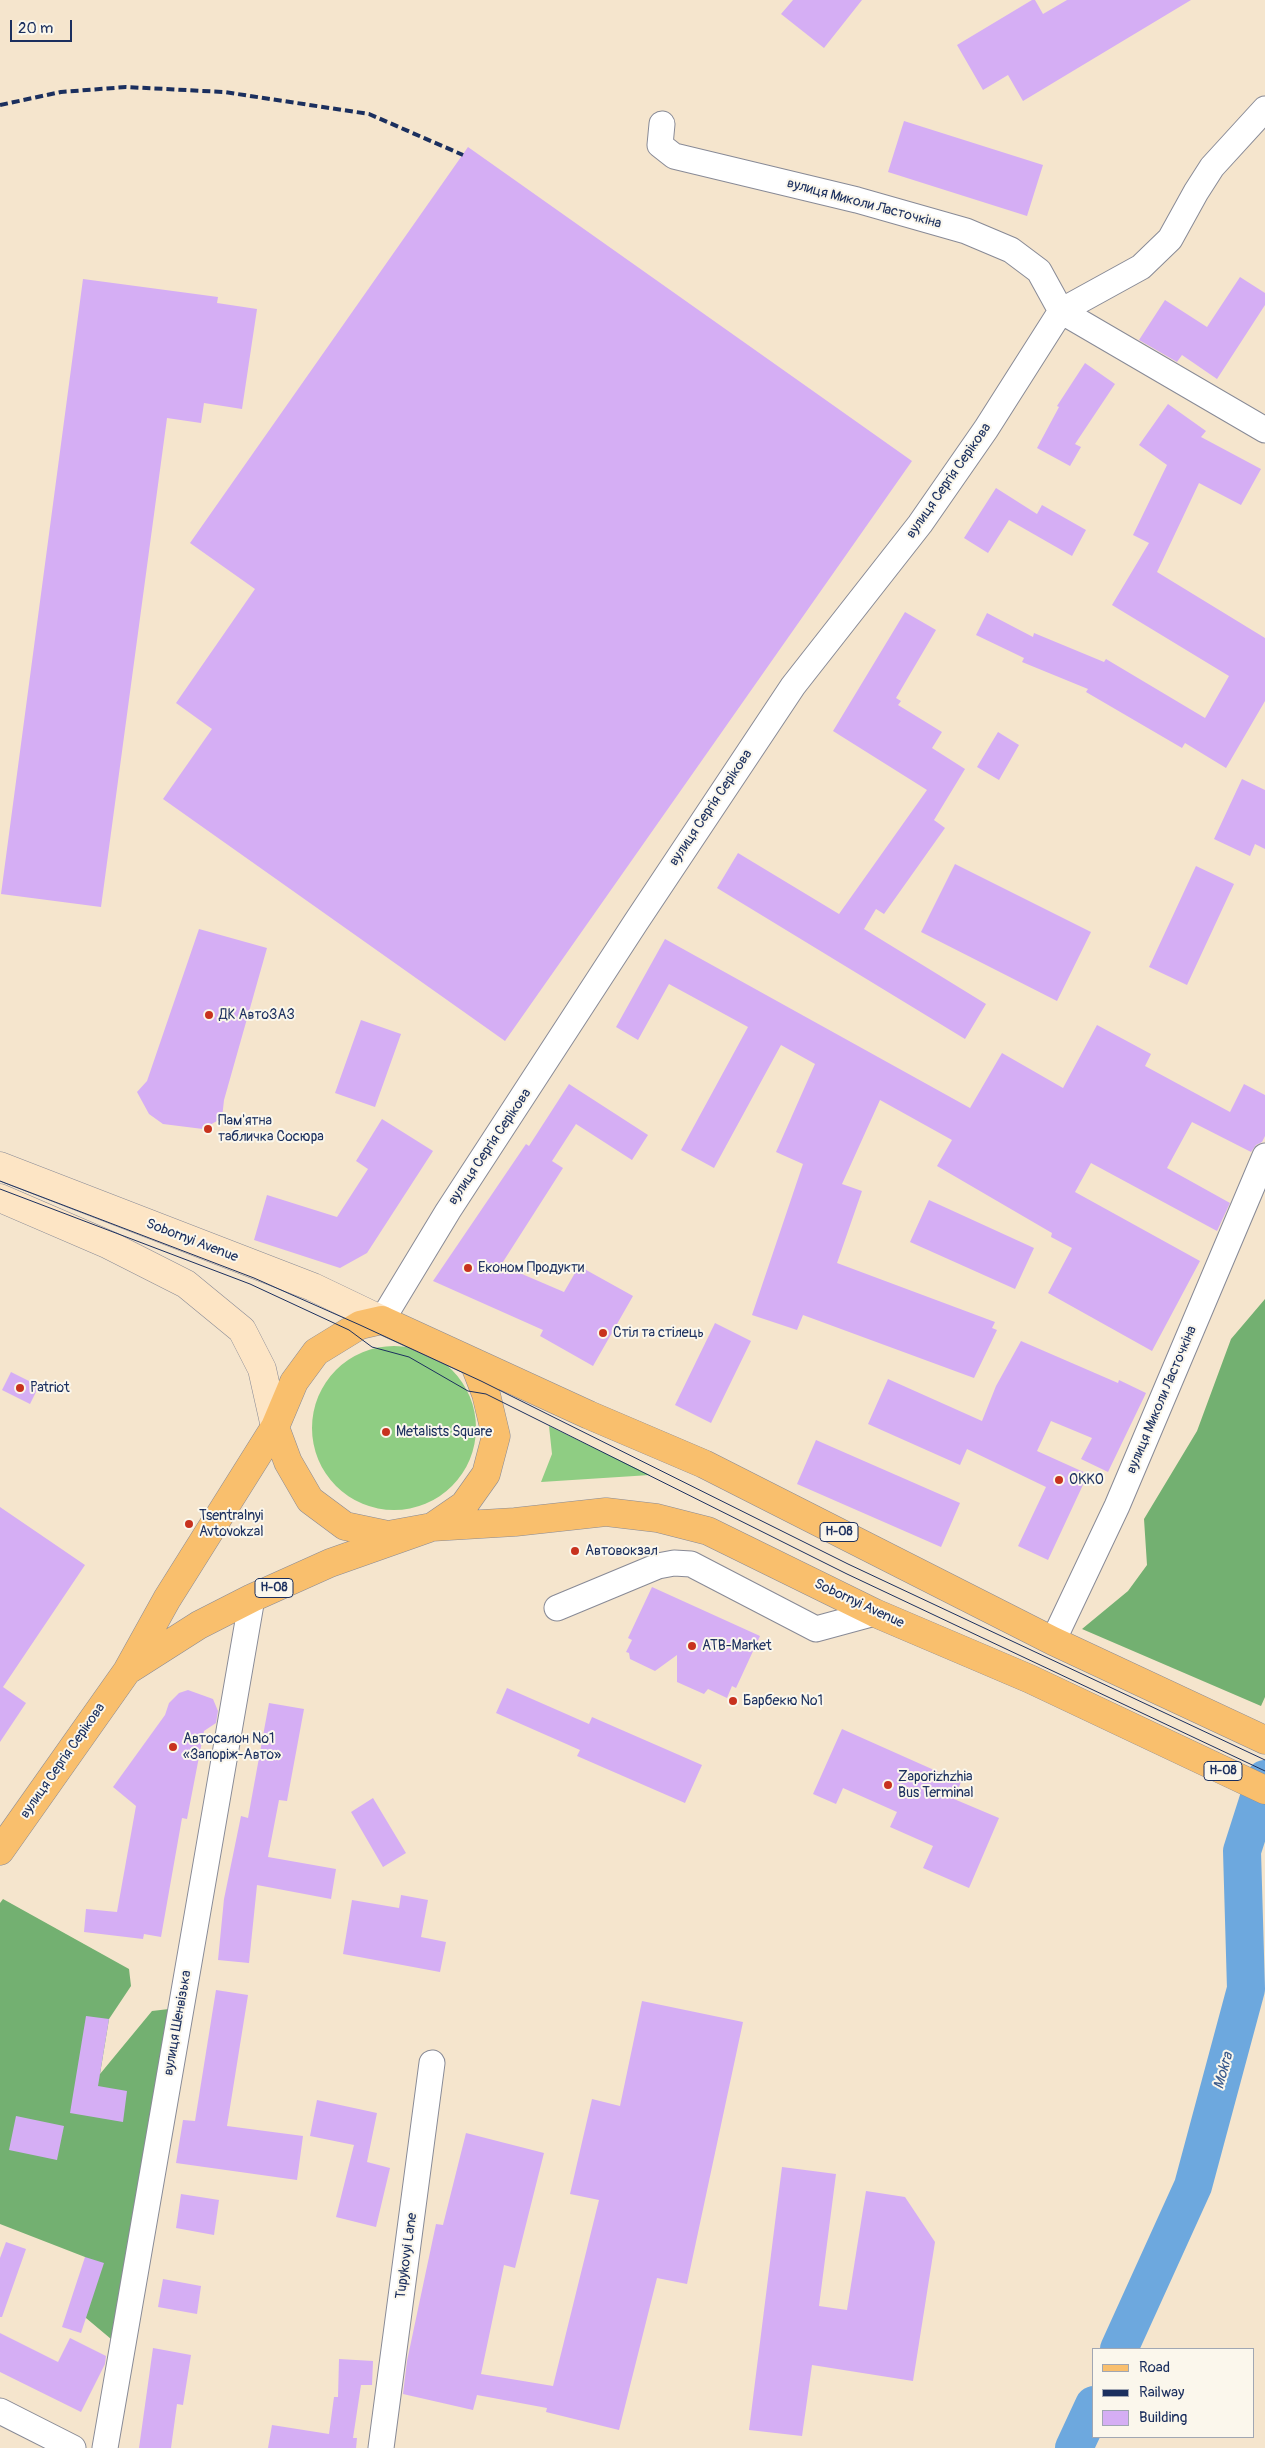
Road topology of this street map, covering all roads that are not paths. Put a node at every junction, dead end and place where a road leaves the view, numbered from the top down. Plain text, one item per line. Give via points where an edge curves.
1 (1265, 109) edge
2 (662, 124) dead end
3 (1061, 311) junction
4 (1265, 430) edge
5 (1265, 1156) edge
6 (0, 1166) edge
7 (0, 1198) edge
8 (382, 1320) junction
9 (474, 1363) junction
10 (275, 1427) junction
11 (432, 1527) junction
12 (252, 1598) junction
13 (557, 1608) dead end
14 (875, 1613) junction
15 (1053, 1641) junction
16 (127, 1671) junction
17 (1265, 1740) edge
18 (1265, 1790) edge
19 (0, 1851) edge
20 (432, 2063) dead end
21 (0, 2411) edge
22 (73, 2448) edge
23 (104, 2448) edge
24 (381, 2448) edge

1 - 3 street via 1212,168 1170,239 1141,267
2 - 3 street, вулиця Миколи Ласточкіна via 660,145 674,156 866,202 966,231 1011,250 1039,271
3 - 4 street
3 - 8 street, вулиця Сергія Серікова via 986,429 920,524 793,686 448,1211
5 - 15 street, вулиця Миколи Ласточкіна via 1117,1506
6 - 8 main road, Sobornyi Avenue via 313,1287
7 - 10 main road via 109,1245 186,1284 242,1330 262,1369
8 - 9 main road, Н-08
8 - 10 main road, Н-08 via 360,1325 316,1352 294,1382
9 - 11 main road via 486,1394 496,1436 486,1474 464,1505
9 - 15 main road, Н-08 via 704,1464
10 - 11 main road via 288,1462 310,1500 346,1526 388,1536
10 - 16 main road, вулиця Сергія Серікова / Н-08 via 167,1599
11 - 12 main road, вулиця Сергія Серікова / Н-08 via 330,1563
11 - 14 main road, Sobornyi Avenue / Н-08 via 606,1512 657,1518 708,1531
12 - 16 main road, вулиця Сергія Серікова / Н-08 via 199,1624
12 - 23 street, вулиця Шенвізька
13 - 14 street via 658,1566 674,1563 692,1564 816,1629
14 - 18 main road, Sobornyi Avenue / Н-08 via 1030,1679
15 - 17 main road, Н-08
16 - 19 main road, вулиця Сергія Серікова / Н-08
20 - 24 street, Tupykovyi Lane
21 - 22 street

